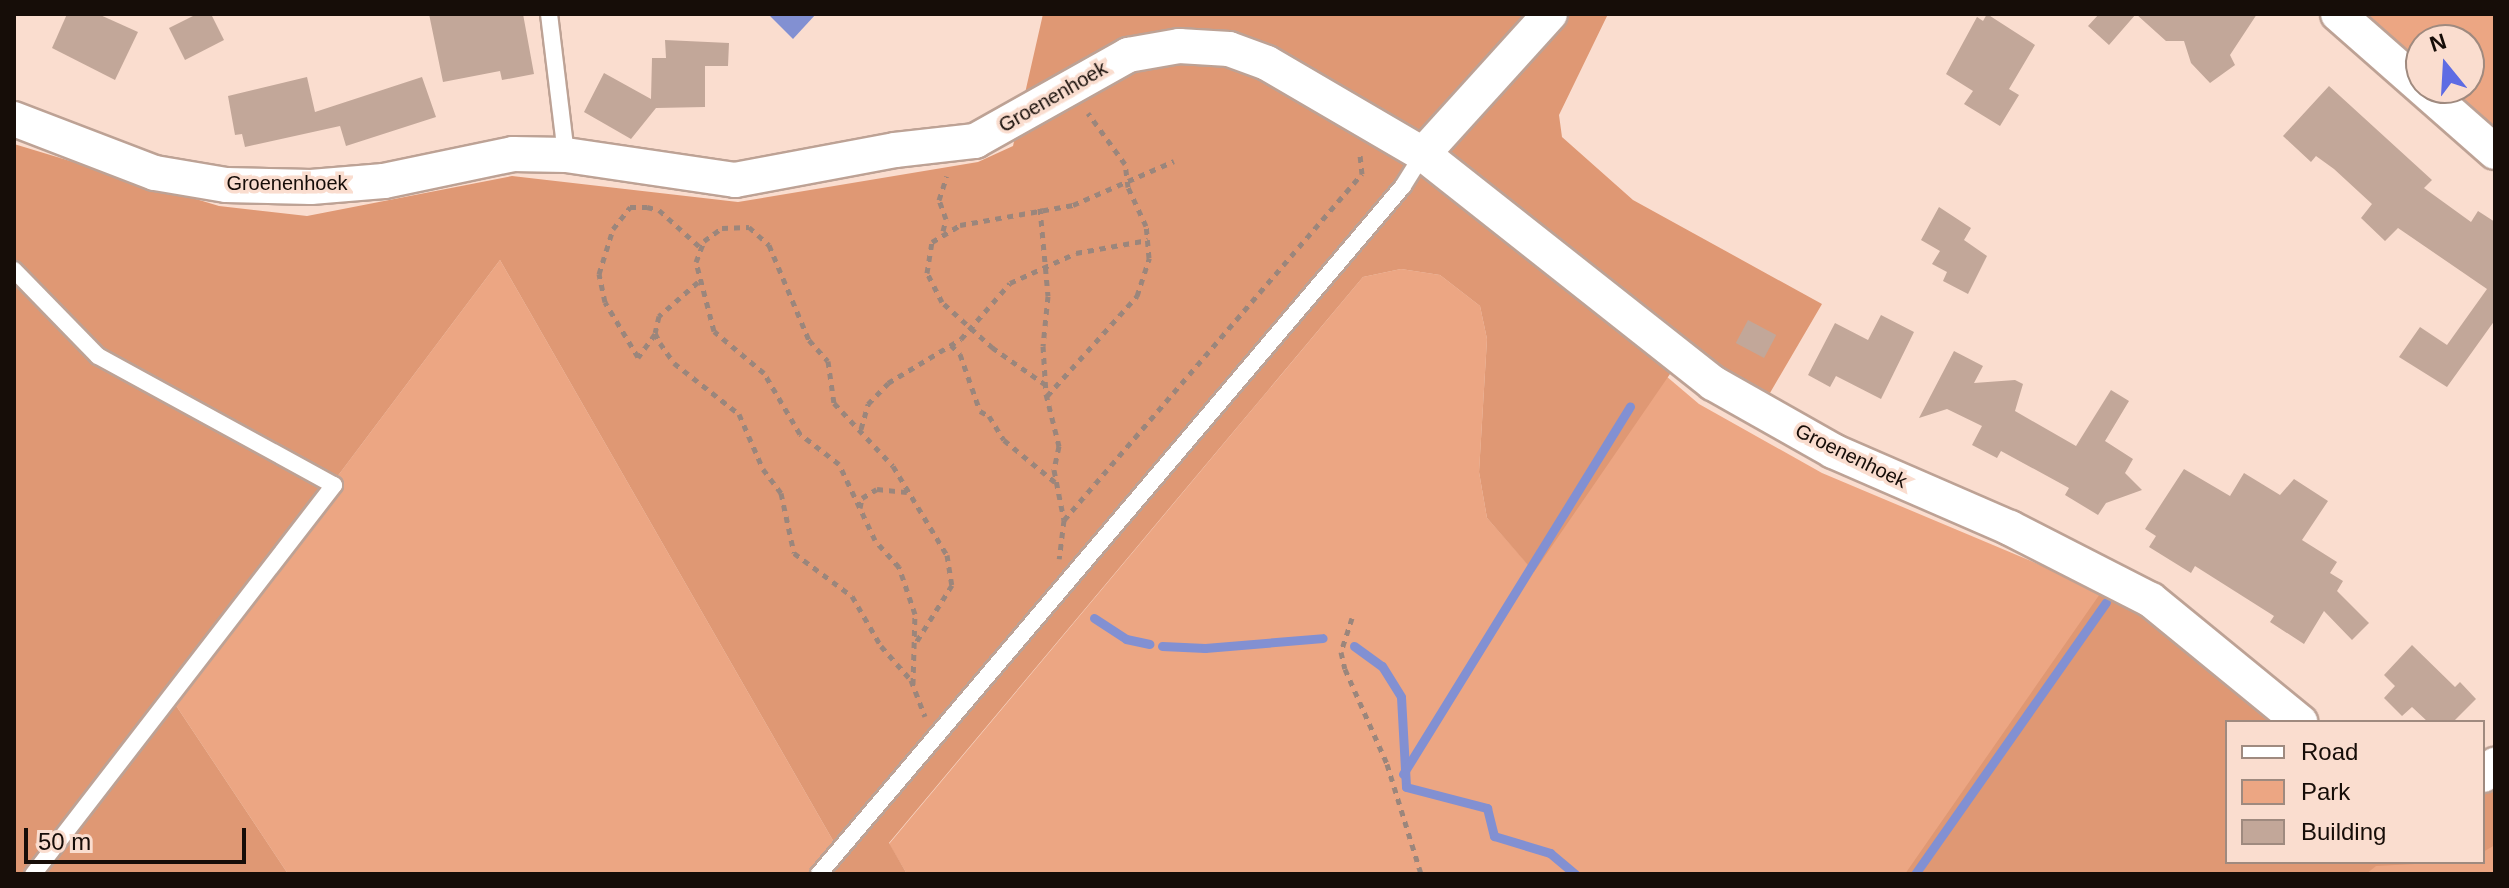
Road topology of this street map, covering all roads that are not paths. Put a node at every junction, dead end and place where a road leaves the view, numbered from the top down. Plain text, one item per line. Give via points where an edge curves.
1 (549, 14) edge
2 (1550, 14) edge
3 (2338, 14) edge
4 (15, 119) edge
5 (2495, 152) edge
6 (1423, 154) junction
7 (566, 155) junction
8 (14, 270) edge
9 (2298, 720) edge
10 (33, 874) edge
11 (819, 874) edge

1 - 7 lane
2 - 6 street
3 - 5 street
4 - 7 street, Groenenhoek via 155,173 226,185 311,187 384,181 513,154
6 - 7 street, Groenenhoek via 1267,63 1229,49 1179,46 1128,55 975,141 735,180
6 - 9 street, Groenenhoek via 1713,383 1833,451 2010,528 2151,600
6 - 11 lane via 1403,186
8 - 10 lane via 98,356 334,485

